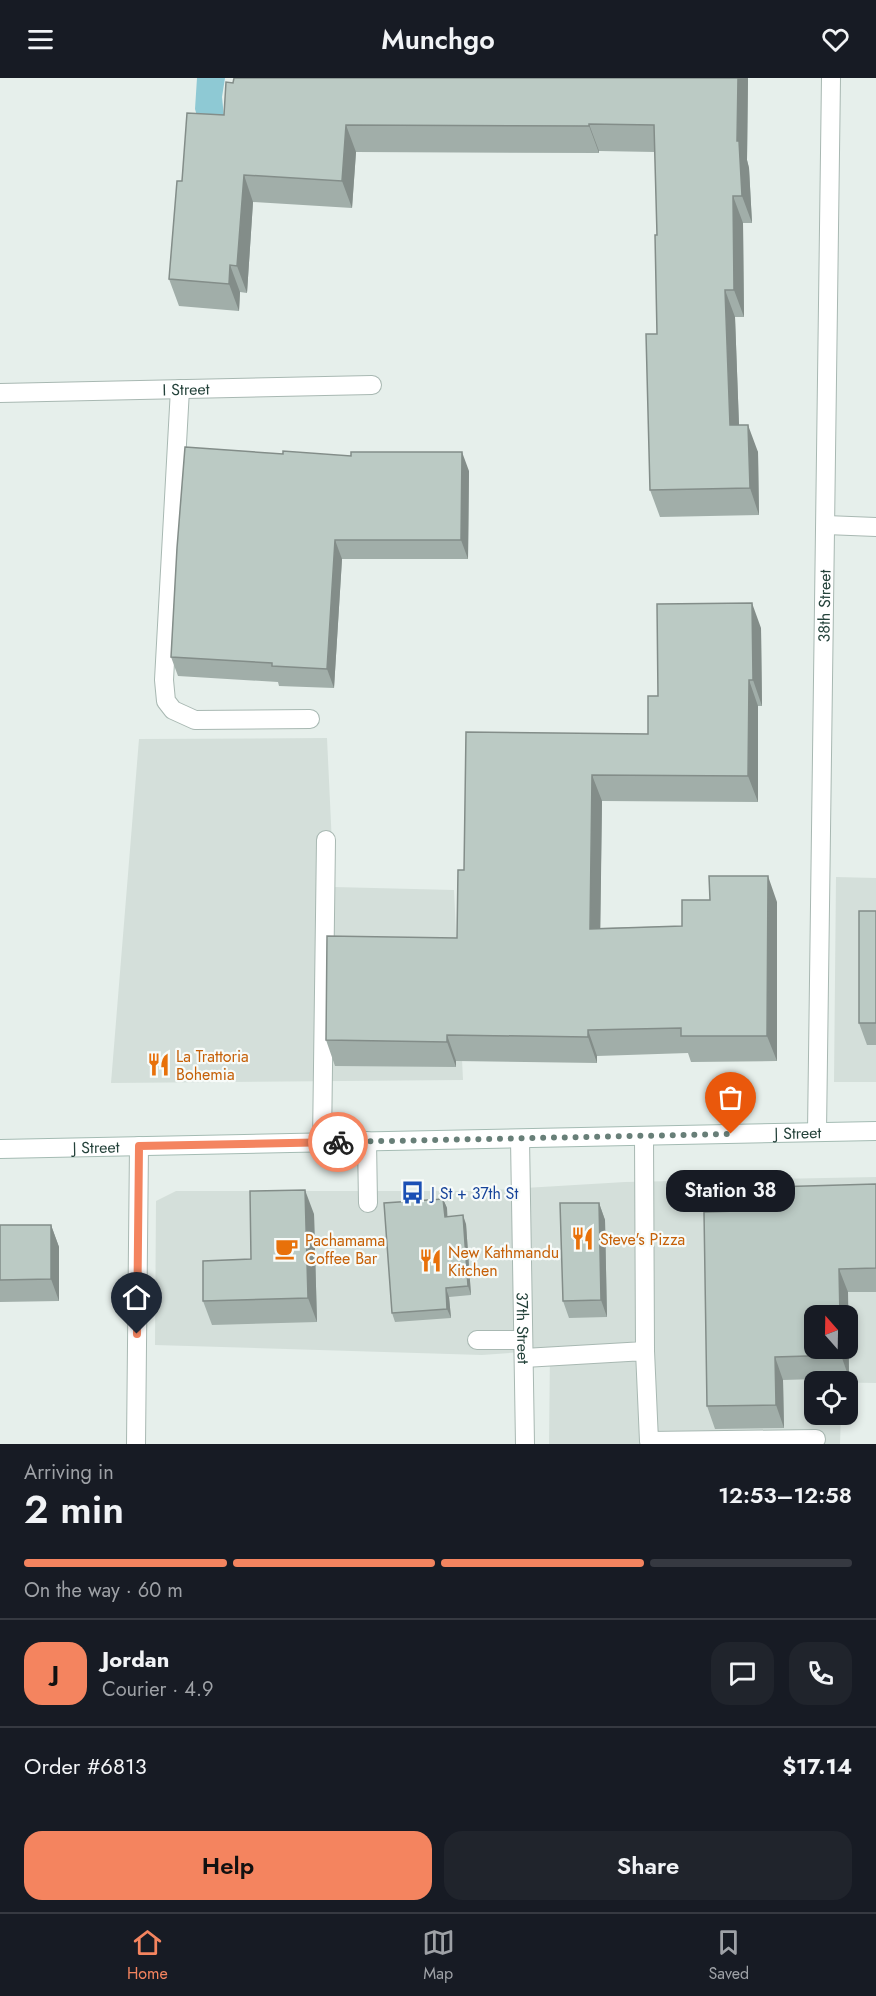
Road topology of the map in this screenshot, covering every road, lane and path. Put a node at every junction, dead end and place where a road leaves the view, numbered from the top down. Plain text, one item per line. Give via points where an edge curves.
1 (831, 78) edge
2 (372, 385) dead end
3 (180, 389) junction
4 (0, 393) edge
5 (826, 525) junction
6 (876, 527) edge
7 (310, 719) dead end
8 (326, 840) dead end
9 (876, 1131) edge
10 (817, 1132) junction
11 (644, 1136) junction
12 (520, 1139) junction
13 (367, 1141) junction
14 (322, 1142) junction
15 (139, 1146) junction
16 (0, 1149) edge
17 (368, 1203) dead end
18 (477, 1340) dead end
19 (524, 1349) junction
20 (645, 1351) junction
21 (816, 1439) dead end
22 (136, 1444) edge
23 (525, 1444) edge

1 - 5 street, 38th Street
2 - 3 street, I Street
3 - 4 street, I Street
3 - 7 street via 166,701 172,710 195,720
5 - 6 street
5 - 10 street, 38th Street
8 - 14 street
9 - 10 street, J Street
10 - 11 street, J Street
11 - 12 street, J Street
11 - 20 street
12 - 13 street, J Street
12 - 19 street, 37th Street
13 - 14 street, J Street
13 - 17 street
14 - 15 street, J Street
15 - 16 street, J Street
15 - 22 street
18 - 19 street
19 - 20 street
19 - 23 street, 37th Street
20 - 21 street via 649,1440

